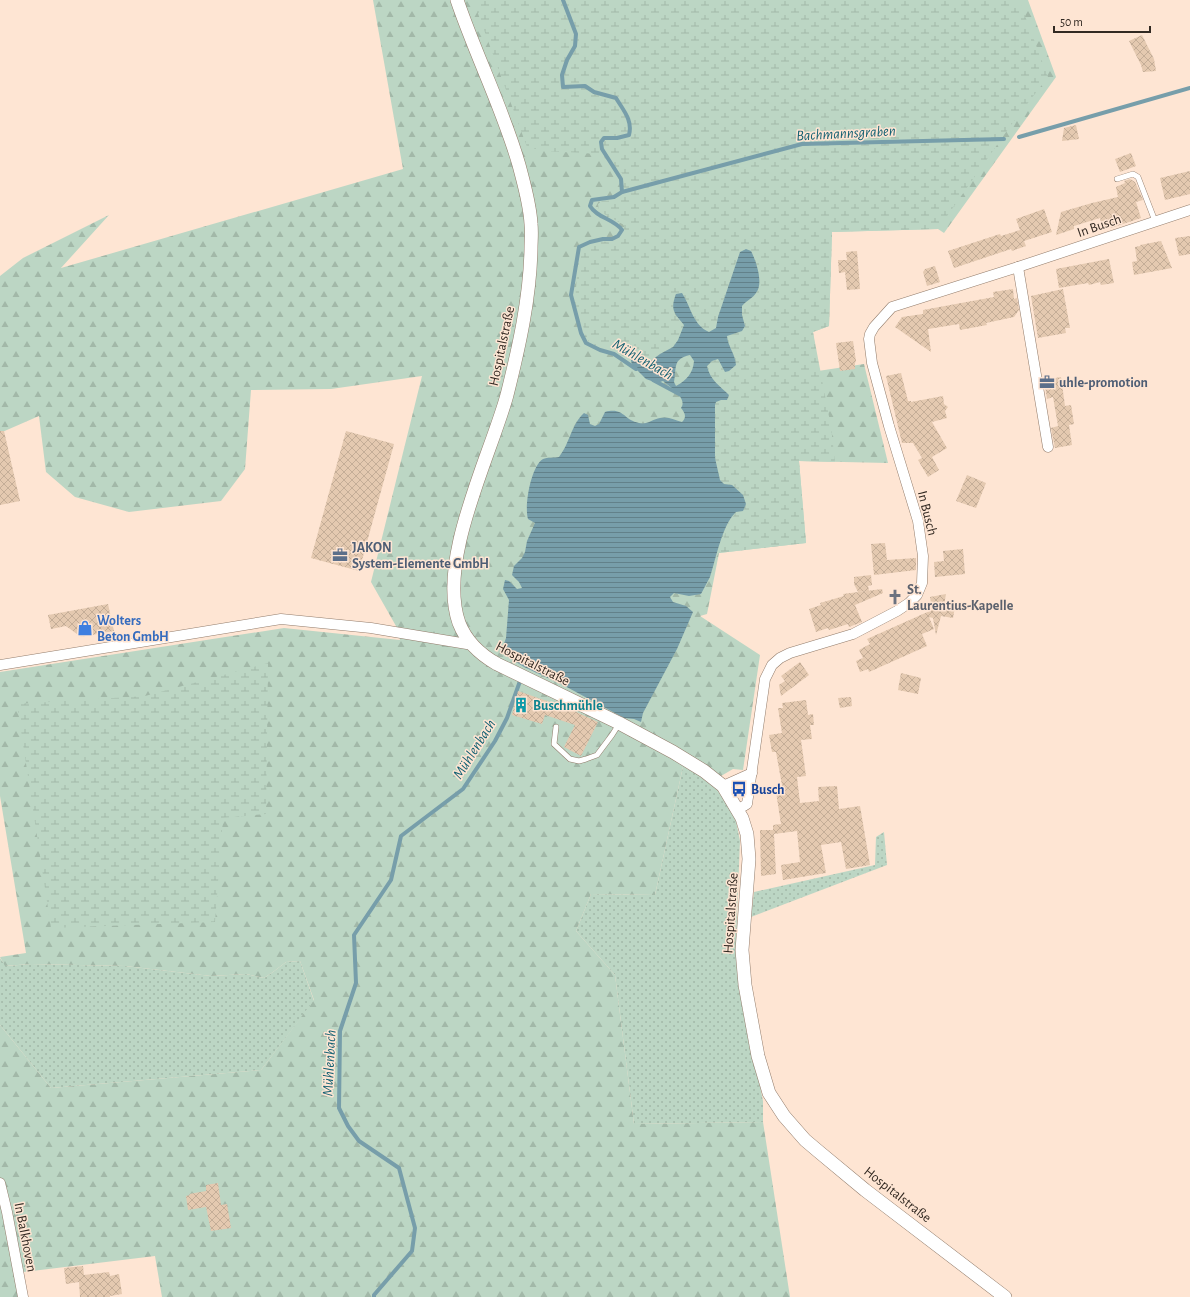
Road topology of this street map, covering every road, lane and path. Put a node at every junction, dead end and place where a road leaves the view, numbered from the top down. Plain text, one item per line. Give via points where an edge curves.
1 (457, 0) edge
2 (1118, 179) dead end
3 (1190, 210) edge
4 (1155, 221) junction
5 (1018, 268) junction
6 (1048, 447) dead end
7 (473, 645) junction
8 (0, 665) edge
9 (619, 723) junction
10 (556, 727) dead end
11 (752, 773) junction
12 (723, 786) junction
13 (737, 810) junction
14 (0, 1183) edge
15 (23, 1297) edge
16 (1005, 1297) edge

1 - 7 street, Hospitalstraße via 511,137 525,188 531,224 530,276 523,321 506,396 466,517 458,552 454,589 456,609 459,624
2 - 4 lane via 1133,174 1138,177
3 - 4 street, In Busch
4 - 5 street, In Busch
5 - 6 street
5 - 11 street, In Busch via 892,307 870,334 872,363 918,521 923,556 922,583 917,595 897,611 853,634 790,653 772,665 765,679
7 - 8 street via 371,628 281,619
7 - 9 street, Hospitalstraße via 497,664
9 - 10 lane via 597,755 579,761 570,759 554,744
9 - 12 street, Hospitalstraße via 673,752
11 - 12 street
11 - 13 street, In Busch via 747,804
12 - 13 street, Hospitalstraße
13 - 16 street, Hospitalstraße via 747,834 749,860 742,950 745,985 758,1056 769,1093 784,1116 818,1151
14 - 15 street, In Balkhoven

